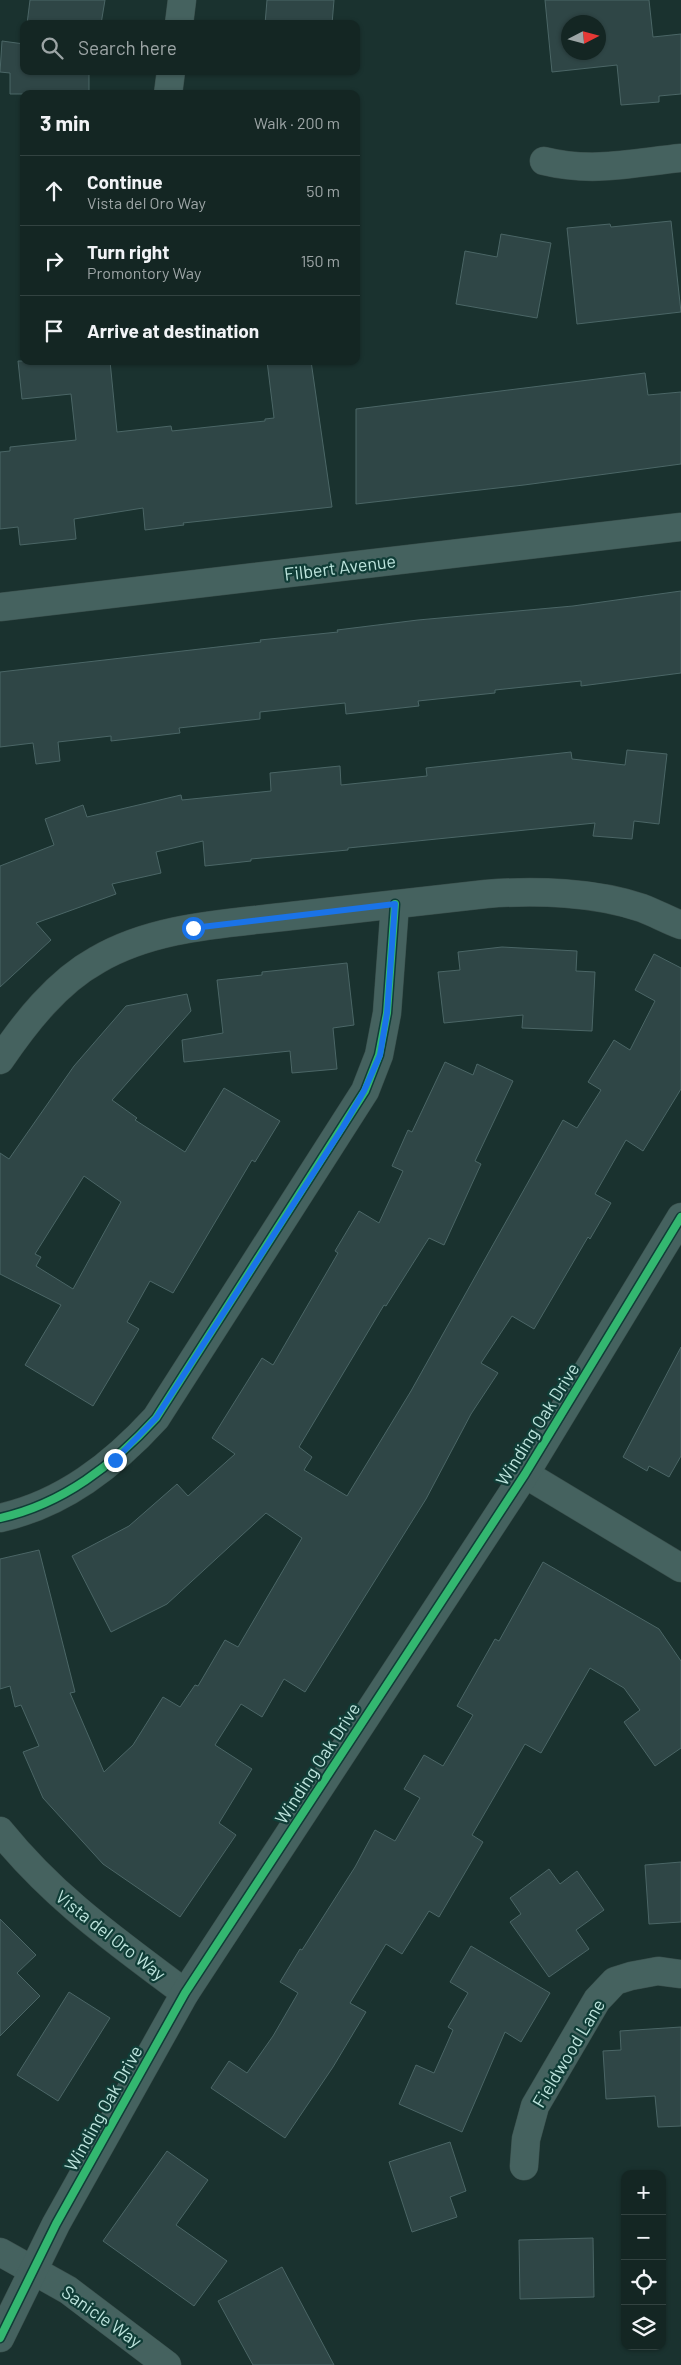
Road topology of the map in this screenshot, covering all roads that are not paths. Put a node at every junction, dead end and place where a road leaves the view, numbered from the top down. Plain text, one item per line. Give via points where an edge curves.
1 (182, 0) edge
2 (180, 20) edge
3 (171, 75) edge
4 (169, 90) edge
5 (681, 158) edge
6 (544, 161) dead end
7 (681, 527) edge
8 (0, 607) edge
9 (395, 904) junction
10 (681, 925) edge
11 (0, 1060) edge
12 (681, 1217) edge
13 (525, 1474) junction
14 (0, 1518) edge
15 (681, 1568) edge
16 (0, 1831) edge
17 (681, 1974) edge
18 (185, 1993) junction
19 (524, 2166) dead end
20 (0, 2252) edge
21 (33, 2271) junction
22 (0, 2338) edge
23 (168, 2365) edge

1 - 2 street
3 - 4 street
5 - 6 street via 588,168
7 - 8 street, Filbert Avenue
9 - 10 street via 533,891 592,897 642,908
9 - 11 street via 193,928 133,943 96,960 65,983
9 - 14 street via 387,1013 380,1055 364,1091 156,1418 115,1460 68,1493
12 - 13 street, Winding Oak Drive
13 - 15 street
13 - 18 street, Winding Oak Drive
16 - 18 street, Vista del Oro Way via 54,1890 92,1924
17 - 19 street, Fieldwood Lane via 658,1971 631,1976 615,1981 597,2000 535,2106 526,2139
18 - 21 street, Winding Oak Drive
20 - 21 street, Sanicle Way
21 - 22 street, Winding Oak Drive
21 - 23 street, Sanicle Way via 68,2290

